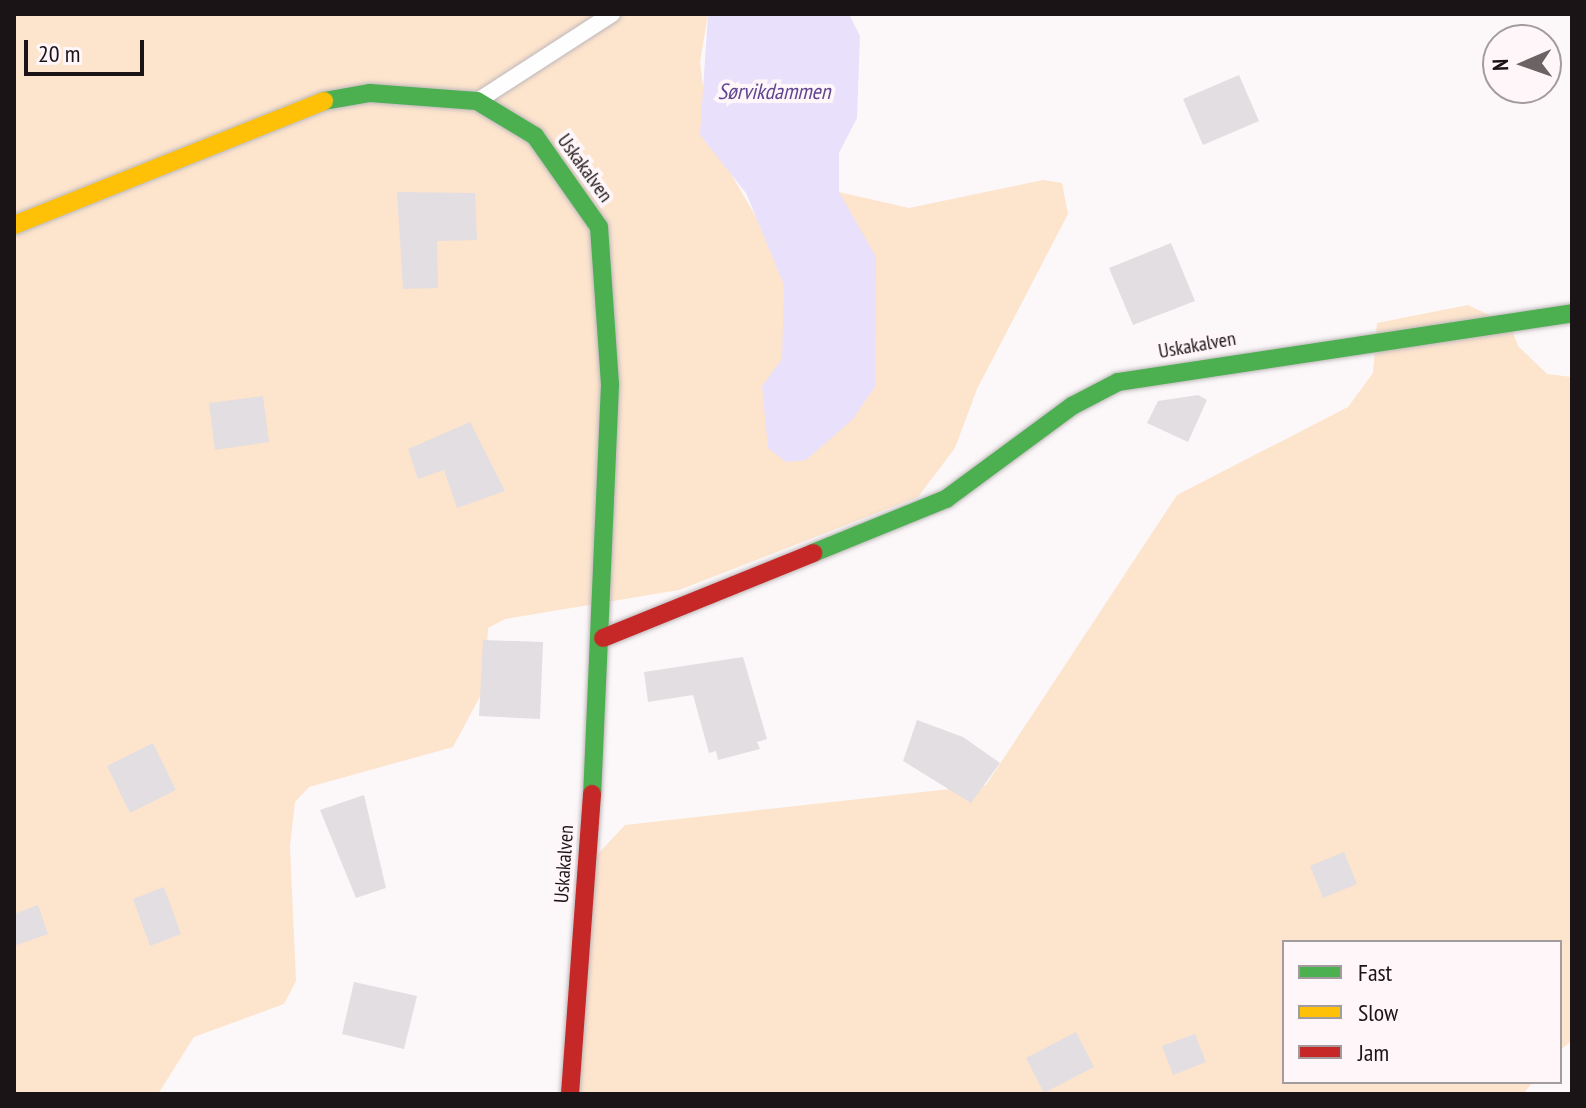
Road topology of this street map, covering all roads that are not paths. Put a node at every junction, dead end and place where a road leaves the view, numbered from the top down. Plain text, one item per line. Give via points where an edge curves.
1 (612, 14) edge
2 (477, 101) junction
3 (14, 225) edge
4 (1572, 313) edge
5 (603, 638) junction
6 (570, 1094) edge

1 - 2 lane
2 - 3 street, Uskakalven via 370,93 304,104
2 - 5 street, Uskakalven via 535,136 599,227 610,385
4 - 5 street, Uskakalven via 1118,382 1072,406 946,499
5 - 6 street, Uskakalven

